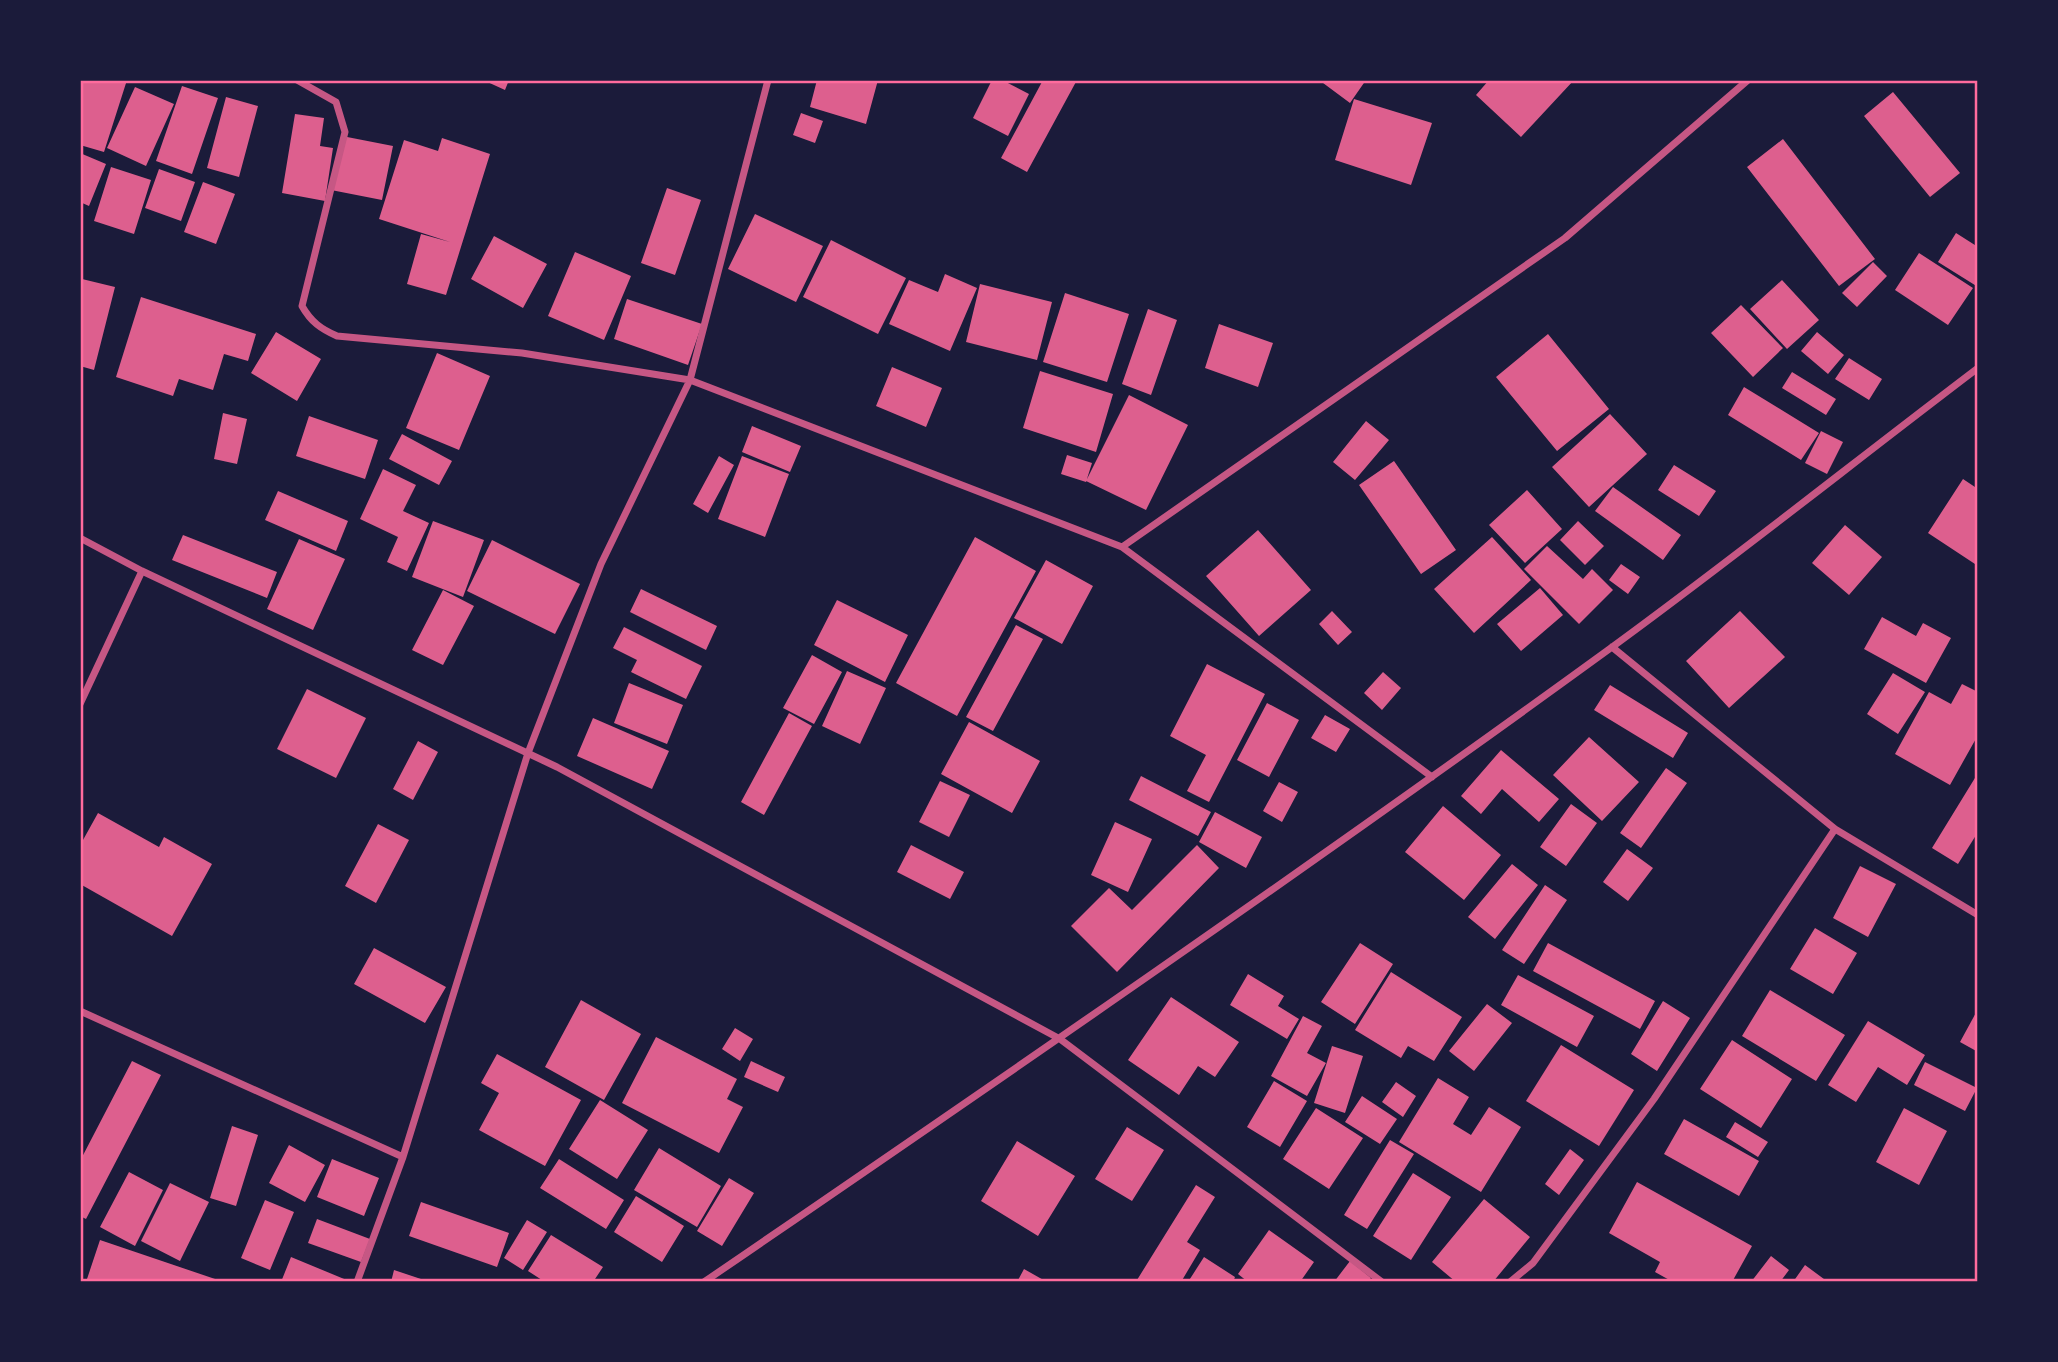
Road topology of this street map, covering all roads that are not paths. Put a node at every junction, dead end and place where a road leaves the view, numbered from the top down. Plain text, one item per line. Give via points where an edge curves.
1 (297, 80) edge
2 (768, 80) edge
3 (1748, 80) edge
4 (1978, 368) edge
5 (690, 380) junction
6 (80, 538) edge
7 (1122, 547) junction
8 (142, 571) junction
9 (1612, 647) junction
10 (80, 704) edge
11 (528, 753) junction
12 (1432, 777) junction
13 (1835, 829) junction
14 (1978, 915) edge
15 (80, 1011) edge
16 (1060, 1039) junction
17 (403, 1157) junction
18 (357, 1282) edge
19 (704, 1282) edge
20 (1382, 1282) edge
21 (1510, 1282) edge

1 - 5 street via 336,102 345,132 302,306 309,320 337,336 522,353
2 - 5 street
3 - 7 street via 1565,238
4 - 9 street
5 - 7 street
5 - 11 street via 601,565
6 - 8 street
7 - 12 street
8 - 10 street
8 - 11 street
9 - 12 street
9 - 13 street
11 - 16 street
11 - 17 street
12 - 16 street
13 - 14 street
13 - 21 street via 1654,1099 1533,1263
15 - 17 street
16 - 19 street
16 - 20 street
17 - 18 street

